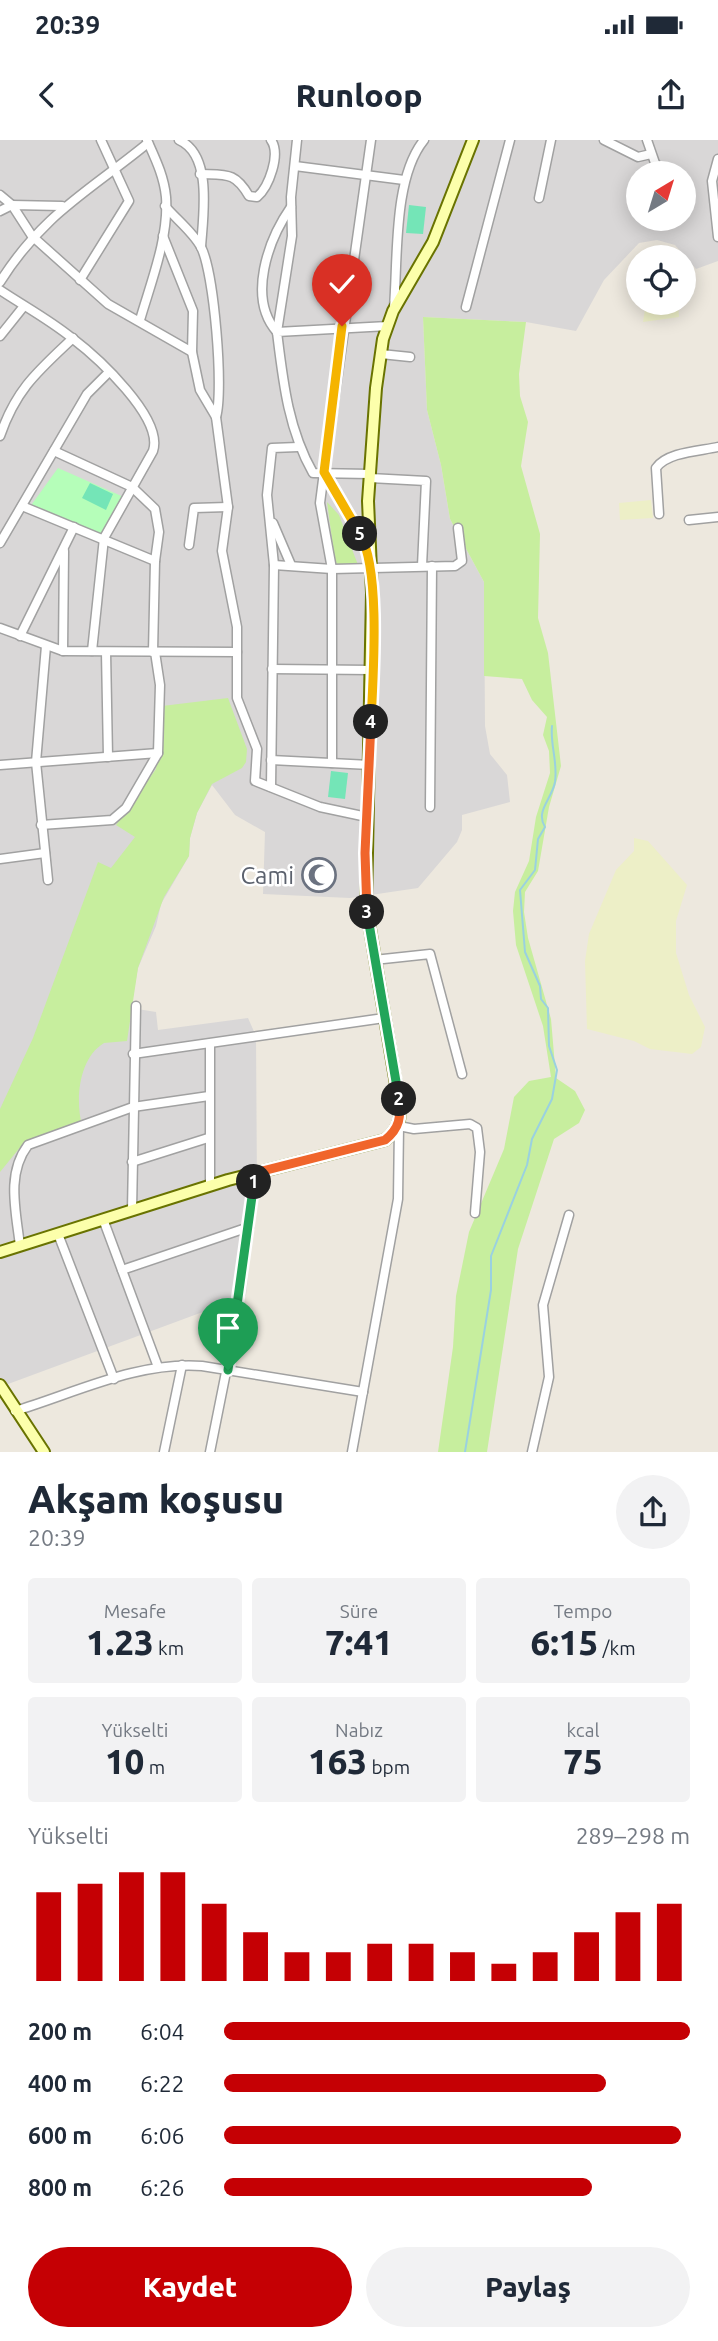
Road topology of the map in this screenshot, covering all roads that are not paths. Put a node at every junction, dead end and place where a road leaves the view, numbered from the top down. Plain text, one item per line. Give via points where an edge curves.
1 (101, 140) edge
2 (179, 140) edge
3 (271, 140) edge
4 (297, 140) edge
5 (370, 140) edge
6 (415, 140) edge
7 (424, 140) edge
8 (473, 140) edge
9 (510, 140) edge
10 (551, 140) edge
11 (604, 140) edge
12 (647, 140) edge
13 (147, 141) edge
14 (194, 144) edge
15 (414, 152) junction
16 (651, 154) junction
17 (718, 159) edge
18 (656, 161) edge
19 (295, 166) junction
20 (116, 169) junction
21 (200, 174) junction
22 (365, 174) junction
23 (404, 180) junction
24 (0, 195) edge
25 (539, 198) dead end
26 (12, 205) junction
27 (62, 206) junction
28 (165, 206) junction
29 (291, 207) junction
30 (0, 211) edge
31 (32, 236) junction
32 (163, 236) junction
33 (718, 237) edge
34 (201, 247) junction
35 (80, 280) junction
36 (0, 282) edge
37 (0, 290) edge
38 (24, 306) junction
39 (466, 307) dead end
40 (393, 312) junction
41 (140, 320) junction
42 (342, 326) junction
43 (388, 326) junction
44 (277, 332) junction
45 (0, 336) edge
46 (73, 338) junction
47 (192, 352) junction
48 (381, 354) junction
49 (410, 357) dead end
50 (108, 373) junction
51 (216, 417) junction
52 (0, 436) edge
53 (298, 447) junction
54 (718, 447) edge
55 (54, 451) junction
56 (324, 472) junction
57 (370, 476) junction
58 (132, 487) junction
59 (22, 506) junction
60 (228, 507) junction
61 (659, 514) dead end
62 (269, 515) junction
63 (718, 517) edge
64 (689, 520) dead end
65 (74, 527) junction
66 (458, 528) dead end
67 (104, 538) junction
68 (0, 543) edge
69 (189, 545) dead end
70 (64, 548) junction
71 (368, 548) junction
72 (155, 561) junction
73 (274, 565) junction
74 (290, 565) junction
75 (427, 566) junction
76 (369, 568) junction
77 (332, 569) junction
78 (0, 628) edge
79 (20, 636) junction
80 (46, 646) junction
81 (63, 651) junction
82 (93, 652) junction
83 (106, 652) junction
84 (154, 652) junction
85 (237, 652) junction
86 (272, 668) junction
87 (334, 669) junction
88 (372, 670) junction
89 (159, 753) junction
90 (108, 757) junction
91 (271, 760) junction
92 (36, 762) junction
93 (332, 763) junction
94 (0, 765) edge
95 (370, 765) junction
96 (271, 787) junction
97 (430, 807) dead end
98 (368, 817) junction
99 (41, 825) junction
100 (46, 853) junction
101 (0, 859) edge
102 (48, 880) dead end
103 (374, 960) junction
104 (136, 1006) dead end
105 (384, 1018) junction
106 (210, 1044) junction
107 (133, 1054) junction
108 (462, 1074) dead end
109 (209, 1096) junction
110 (133, 1107) junction
111 (399, 1126) junction
112 (208, 1138) junction
113 (132, 1162) junction
114 (255, 1173) junction
115 (209, 1186) junction
116 (132, 1210) junction
117 (475, 1213) dead end
118 (569, 1215) dead end
119 (103, 1219) junction
120 (249, 1227) junction
121 (58, 1234) junction
122 (19, 1246) junction
123 (0, 1252) edge
124 (122, 1270) junction
125 (182, 1365) junction
126 (158, 1367) junction
127 (228, 1370) junction
128 (114, 1379) junction
129 (0, 1385) edge
130 (363, 1392) junction
131 (15, 1411) junction
132 (37, 1441) junction
133 (44, 1452) edge
134 (55, 1452) edge
135 (164, 1452) edge
136 (210, 1452) edge
137 (352, 1452) edge
138 (532, 1452) edge

1 - 20 street
2 - 14 street
3 - 21 street via 275,149 271,175 257,197 249,196 242,182 232,176
4 - 19 street
5 - 22 street
6 - 15 street
7 - 15 street
8 - 40 street via 433,242
9 - 39 street
10 - 25 street
11 - 16 street via 638,157
12 - 16 street
13 - 20 street
13 - 28 street via 157,158
14 - 21 street
15 - 23 street
16 - 18 street
17 - 33 street via 712,181
19 - 22 street
19 - 29 street
20 - 27 street
20 - 35 street via 128,205
21 - 34 street
22 - 23 street
22 - 42 street
23 - 40 street
24 - 26 street
26 - 27 street
26 - 30 street
26 - 31 street
27 - 31 street
28 - 32 street
28 - 34 street
29 - 44 street via 292,236
29 - 44 street via 278,225 261,300 263,312
31 - 35 street
31 - 36 street
32 - 41 street
32 - 47 street via 193,311
34 - 51 street via 215,316 220,402
35 - 41 street via 108,304
37 - 38 street
38 - 45 street
38 - 46 street
40 - 43 street
41 - 47 street
42 - 43 street
42 - 44 street
42 - 56 street
43 - 48 street
44 - 53 street via 284,390
46 - 50 street
46 - 52 street via 27,380 10,405
47 - 51 street via 200,390
48 - 49 street
48 - 57 street
50 - 55 street via 87,394
50 - 58 street via 142,407 155,436 153,451
51 - 60 street
53 - 56 street via 313,473
53 - 62 street via 272,448
54 - 61 street via 659,463
55 - 58 street
55 - 59 street
56 - 57 street
56 - 71 street
56 - 77 street via 320,503
57 - 71 street
57 - 75 street via 426,481
58 - 67 street
58 - 72 street via 155,509 159,531
59 - 65 street
59 - 68 street
60 - 69 street via 194,508
60 - 85 street via 222,551 237,626
62 - 73 street
62 - 74 street
63 - 64 street
65 - 67 street
65 - 70 street
66 - 75 street via 461,563
67 - 72 street
67 - 82 street
70 - 79 street
70 - 81 street
71 - 76 street
72 - 84 street
73 - 74 street
73 - 86 street
74 - 77 street
75 - 76 street
75 - 97 street
76 - 77 street
76 - 88 street
77 - 87 street
78 - 79 street
79 - 80 street
80 - 81 street
80 - 92 street
81 - 82 street
82 - 83 street
83 - 84 street
83 - 90 street
84 - 85 street
84 - 89 street via 160,685
85 - 96 street via 237,698 257,750 256,781
86 - 87 street
86 - 91 street
87 - 88 street
87 - 93 street
88 - 95 street
89 - 90 street
89 - 99 street via 117,818
90 - 92 street
91 - 93 street
91 - 96 street
92 - 94 street
92 - 99 street
93 - 95 street
95 - 98 street
96 - 98 street via 320,807
98 - 103 street via 366,905
99 - 100 street
100 - 101 street
100 - 102 street
103 - 105 street
103 - 108 street via 430,954
104 - 107 street
105 - 106 street
105 - 111 street
106 - 107 street
106 - 109 street
107 - 110 street
109 - 110 street
109 - 112 street
110 - 113 street
110 - 122 street via 28,1145 17,1159 14,1181
111 - 114 street via 385,1140
111 - 117 street via 470,1124 477,1128 480,1152
111 - 130 street via 398,1199
112 - 113 street
112 - 115 street
113 - 116 street
114 - 115 street
114 - 120 street
115 - 116 street
116 - 119 street
118 - 138 street via 543,1305 549,1377
119 - 121 street
119 - 124 street
120 - 124 street
120 - 127 street
121 - 122 street
121 - 128 street
122 - 123 street
124 - 126 street
125 - 126 street
125 - 127 street
125 - 135 street
126 - 128 street
127 - 130 street
127 - 136 street
128 - 131 street
129 - 131 street
130 - 137 street
131 - 132 street
132 - 133 street
132 - 134 street

